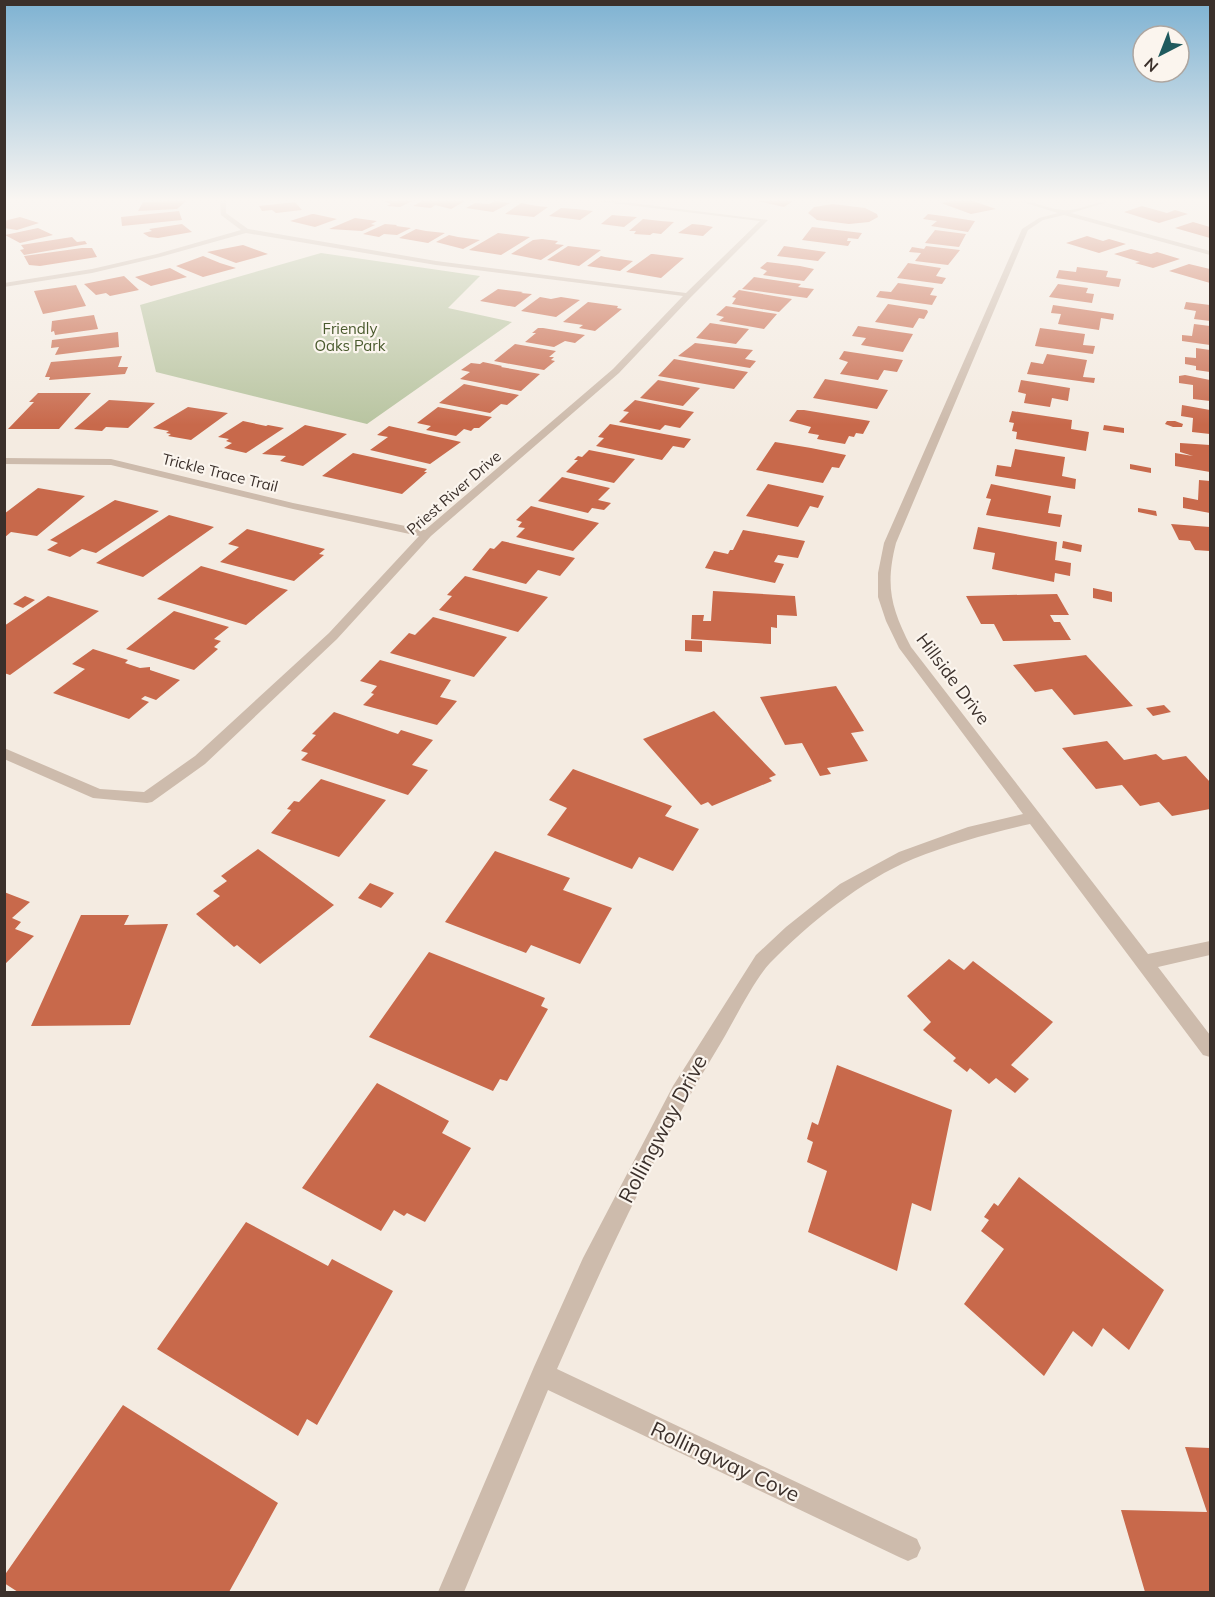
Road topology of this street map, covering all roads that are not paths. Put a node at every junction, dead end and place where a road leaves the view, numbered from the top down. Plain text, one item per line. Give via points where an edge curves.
1 (59, 276) edge
2 (535, 276) edge
3 (708, 276) edge
4 (1005, 276) edge
5 (4, 285) edge
6 (688, 295) junction
7 (4, 461) edge
8 (427, 534) junction
9 (4, 753) edge
10 (1035, 817) junction
11 (1210, 948) edge
12 (1145, 962) junction
13 (1210, 1049) edge
14 (542, 1375) junction
15 (909, 1548) dead end
16 (451, 1593) edge

1 - 5 street
2 - 6 street
3 - 6 street, Priest River Drive
4 - 10 street, Hillside Drive via 882,569 888,614 905,648
6 - 8 street, Priest River Drive via 616,371
7 - 8 street, Trickle Trace Trail via 111,462
8 - 9 street, Priest River Drive via 333,636 200,760 147,798 98,794
10 - 12 street, Hillside Drive
10 - 14 street, Rollingway Drive via 968,832 905,856 846,889 762,960 680,1092 591,1266
11 - 12 street
12 - 13 street, Hillside Drive
14 - 15 street, Rollingway Cove
14 - 16 street, Rollingway Drive

